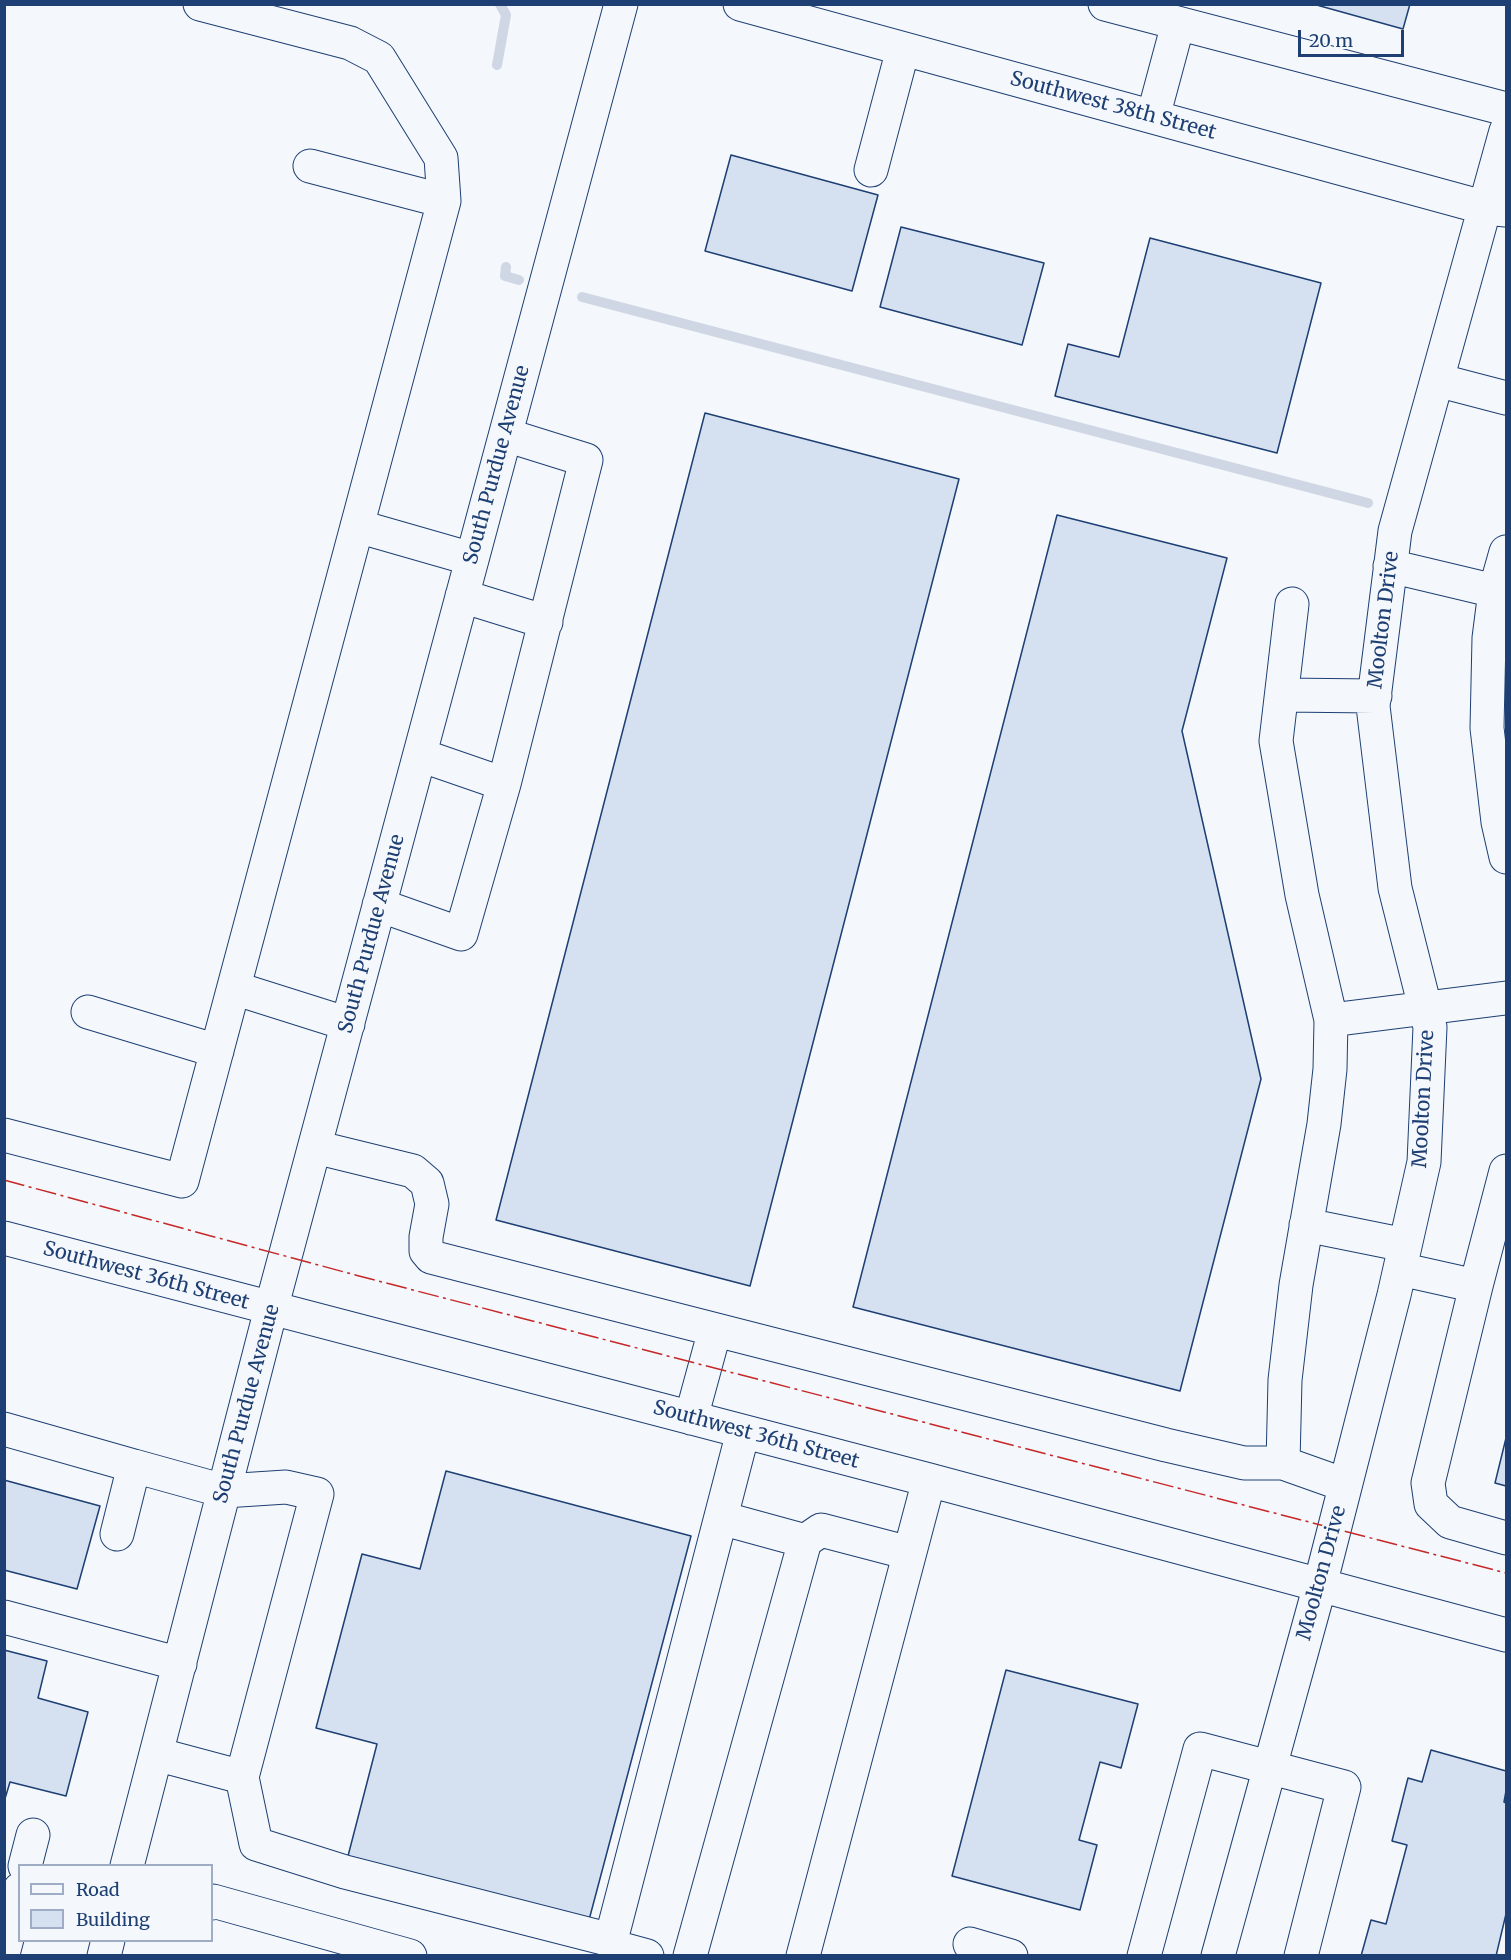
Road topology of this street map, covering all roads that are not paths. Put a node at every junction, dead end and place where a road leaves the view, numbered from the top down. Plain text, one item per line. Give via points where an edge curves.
1 (200, 4) edge
2 (621, 4) edge
3 (740, 4) edge
4 (1105, 4) edge
5 (804, 13) edge
6 (1178, 24) junction
7 (903, 49) junction
8 (1506, 109) edge
9 (1153, 117) junction
10 (1506, 131) edge
11 (310, 166) dead end
12 (871, 170) dead end
13 (444, 201) junction
14 (1496, 209) edge
15 (1437, 380) junction
16 (1506, 398) edge
17 (506, 435) junction
18 (357, 526) junction
19 (1506, 552) edge
20 (472, 559) junction
21 (1390, 566) junction
22 (1495, 591) junction
23 (462, 596) junction
24 (1292, 604) dead end
25 (546, 621) junction
26 (1282, 694) junction
27 (1375, 696) junction
28 (420, 755) junction
29 (504, 784) junction
30 (1506, 857) edge
31 (380, 906) junction
32 (234, 988) junction
33 (1506, 998) edge
34 (1425, 1008) junction
35 (88, 1012) dead end
36 (1331, 1020) junction
37 (348, 1024) junction
38 (217, 1050) junction
39 (4, 1135) edge
40 (315, 1147) junction
41 (1506, 1171) edge
42 (1306, 1224) junction
43 (4, 1238) edge
44 (1402, 1257) junction
45 (1476, 1286) junction
46 (271, 1309) junction
47 (715, 1330) junction
48 (692, 1418) junction
49 (4, 1429) edge
50 (743, 1432) junction
51 (1283, 1463) junction
52 (134, 1466) junction
53 (929, 1480) junction
54 (1345, 1485) junction
55 (224, 1491) junction
56 (721, 1518) junction
57 (117, 1534) dead end
58 (1506, 1539) edge
59 (805, 1541) junction
60 (912, 1544) junction
61 (1320, 1585) junction
62 (4, 1617) edge
63 (1506, 1635) edge
64 (180, 1664) junction
65 (156, 1754) junction
66 (1270, 1767) junction
67 (242, 1777) junction
68 (128, 1864) edge
69 (18, 1897) edge
70 (213, 1901) edge
71 (611, 1940) junction
72 (970, 1944) dead end
73 (4, 1950) edge
74 (410, 1956) edge
75 (646, 1956) edge
76 (690, 1956) edge
77 (803, 1956) edge
78 (1011, 1956) edge
79 (1144, 1956) edge
80 (1218, 1956) edge
81 (1301, 1956) edge

1 - 13 street via 350,43 379,58 441,158
2 - 17 street, South Purdue Avenue
3 - 5 street, Southwest 38th Street
4 - 6 street
5 - 7 street, Southwest 38th Street
6 - 8 street
6 - 9 street
7 - 9 street, Southwest 38th Street
7 - 12 street
9 - 14 street, Southwest 38th Street
10 - 14 street, Moolton Drive
11 - 13 street
13 - 18 street
14 - 15 street, Moolton Drive
15 - 16 street
15 - 21 street, Moolton Drive via 1395,531
17 - 20 street, South Purdue Avenue
17 - 25 street via 586,460
18 - 20 street
18 - 32 street
19 - 22 street
20 - 23 street, South Purdue Avenue
21 - 22 street
21 - 27 street, Moolton Drive
22 - 30 street via 1489,638 1487,728
23 - 25 street
23 - 28 street, South Purdue Avenue
24 - 26 street
25 - 29 street
26 - 27 street
26 - 36 street via 1276,741 1302,895
27 - 34 street, Moolton Drive via 1373,706 1395,888
28 - 29 street
28 - 31 street, South Purdue Avenue
29 - 31 street via 461,934
31 - 37 street, South Purdue Avenue
32 - 37 street
32 - 38 street
33 - 34 street
34 - 36 street
34 - 44 street, Moolton Drive via 1430,1027 1424,1162
35 - 38 street
36 - 42 street via 1324,1124
37 - 40 street, South Purdue Avenue
38 - 39 street via 182,1181
40 - 46 street, South Purdue Avenue
40 - 47 street via 413,1171 427,1183 432,1204 426,1251 432,1257
41 - 45 street
42 - 44 street
42 - 51 street via 1285,1380
43 - 46 street, Southwest 36th Street
44 - 45 street
44 - 54 street, Moolton Drive
45 - 58 street via 1428,1483 1431,1504 1450,1522
46 - 48 street, Southwest 36th Street
46 - 55 street, South Purdue Avenue
47 - 48 street
47 - 51 street via 1166,1445 1244,1463
48 - 50 street, Southwest 36th Street
49 - 52 street
50 - 53 street, Southwest 36th Street
50 - 56 street
51 - 54 street
52 - 55 street
52 - 57 street
53 - 60 street
53 - 61 street, Southwest 36th Street
54 - 61 street, Moolton Drive
55 - 64 street, South Purdue Avenue
55 - 67 street via 286,1487 317,1494
56 - 59 street
56 - 71 street
59 - 60 street via 821,1530
59 - 76 street
60 - 77 street
61 - 63 street, Southwest 36th Street
61 - 66 street, Moolton Drive
62 - 64 street
64 - 65 street, South Purdue Avenue
65 - 67 street
65 - 68 street, South Purdue Avenue
66 - 79 street via 1200,1749
66 - 80 street, Moolton Drive
66 - 81 street via 1344,1787
67 - 71 street via 256,1844 345,1872
69 - 73 street
70 - 74 street
71 - 75 street via 614,1947
72 - 78 street

